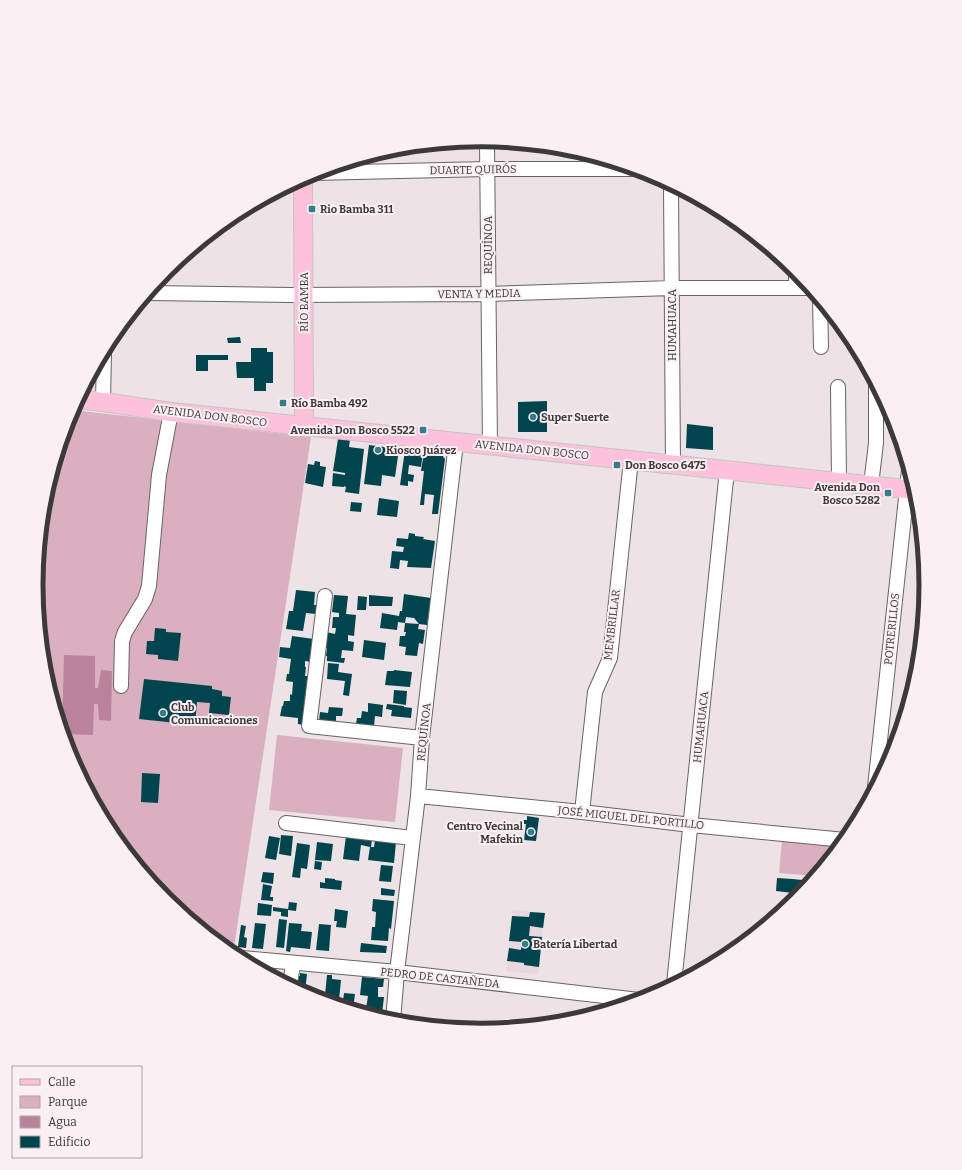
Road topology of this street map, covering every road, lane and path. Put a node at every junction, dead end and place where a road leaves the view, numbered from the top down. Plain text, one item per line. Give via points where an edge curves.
1 (487, 147) edge
2 (619, 169) edge
3 (488, 170) junction
4 (333, 173) edge
5 (303, 185) edge
6 (291, 190) edge
7 (671, 190) edge
8 (672, 288) junction
9 (803, 288) edge
10 (155, 293) edge
11 (488, 294) junction
12 (298, 295) junction
13 (820, 308) edge
14 (821, 347) dead end
15 (104, 363) edge
16 (838, 387) dead end
17 (876, 395) edge
18 (84, 400) edge
19 (103, 402) junction
20 (171, 412) junction
21 (298, 425) junction
22 (456, 442) junction
23 (490, 446) junction
24 (631, 460) junction
25 (673, 465) junction
26 (727, 470) junction
27 (839, 482) junction
28 (871, 485) junction
29 (908, 489) edge
30 (910, 496) edge
31 (325, 596) dead end
32 (121, 686) dead end
33 (422, 738) junction
34 (877, 773) edge
35 (418, 796) junction
36 (582, 812) junction
37 (286, 823) dead end
38 (691, 825) junction
39 (412, 838) junction
40 (837, 839) edge
41 (254, 959) edge
42 (293, 963) junction
43 (397, 972) junction
44 (675, 978) edge
45 (291, 980) edge
46 (626, 999) edge
47 (394, 1014) edge

1 - 3 street, REQUÍNOA
2 - 3 street, DUARTE QUIRÓS
3 - 4 street, DUARTE QUIRÓS
3 - 11 street, REQUÍNOA
5 - 12 main road, RÍO BAMBA
6 - 12 main road, RÍO BAMBA
7 - 8 street, HUMAHUACA
8 - 9 street, VENTA Y MEDIA
8 - 11 street, VENTA Y MEDIA
8 - 25 street, HUMAHUACA
10 - 12 street, VENTA Y MEDIA
11 - 12 street, VENTA Y MEDIA
11 - 23 street, REQUÍNOA
12 - 21 main road, RÍO BAMBA
13 - 14 street
15 - 19 street
16 - 27 street
17 - 28 street via 876,443
18 - 19 main road, AVENIDA DON BOSCO
19 - 20 main road, AVENIDA DON BOSCO
20 - 21 main road, AVENIDA DON BOSCO
20 - 32 street via 159,475 149,586 145,600 122,641
21 - 22 main road, AVENIDA DON BOSCO
22 - 23 main road, AVENIDA DON BOSCO
22 - 33 street, REQUÍNOA
23 - 24 main road, AVENIDA DON BOSCO
24 - 25 main road, AVENIDA DON BOSCO
24 - 36 street, MEMBRILLAR via 610,658 594,692
25 - 26 main road, AVENIDA DON BOSCO
26 - 27 main road, AVENIDA DON BOSCO
26 - 38 street, HUMAHUACA
27 - 28 main road, AVENIDA DON BOSCO
28 - 29 main road, AVENIDA DON BOSCO
30 - 34 street, POTRERILLOS
31 - 33 street via 309,726
33 - 35 street, REQUÍNOA
35 - 36 street, JOSÉ MIGUEL DEL PORTILLO
35 - 39 street, REQUÍNOA
36 - 38 street, JOSÉ MIGUEL DEL PORTILLO
37 - 39 street
38 - 40 street, JOSÉ MIGUEL DEL PORTILLO
38 - 44 street, HUMAHUACA
39 - 43 street, REQUÍNOA
41 - 42 street, PEDRO DE CASTAÑEDA
42 - 43 street, PEDRO DE CASTAÑEDA
42 - 45 street
43 - 46 street, PEDRO DE CASTAÑEDA
43 - 47 street, REQUÍNOA

